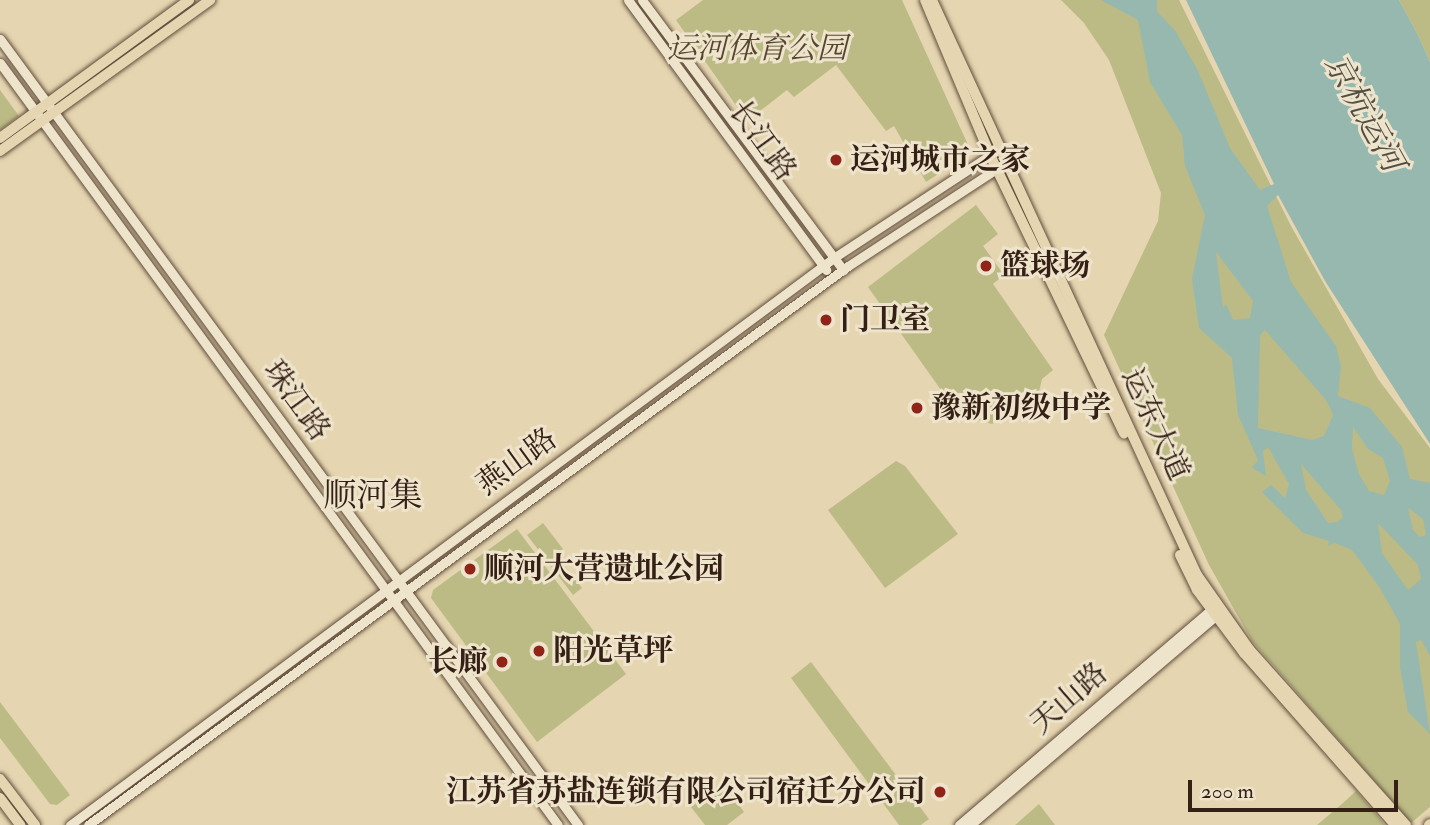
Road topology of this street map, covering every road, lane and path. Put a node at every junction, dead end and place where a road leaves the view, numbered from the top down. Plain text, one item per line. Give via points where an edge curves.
1 (189, 0) edge
2 (210, 0) edge
3 (628, 0) edge
4 (642, 0) edge
5 (925, 0) edge
6 (932, 0) edge
7 (0, 39) edge
8 (0, 63) edge
9 (51, 108) junction
10 (39, 116) junction
11 (0, 138) edge
12 (1001, 148) junction
13 (0, 151) edge
14 (990, 155) junction
15 (1002, 165) junction
16 (835, 257) junction
17 (823, 266) junction
18 (843, 270) junction
19 (831, 278) junction
20 (398, 580) junction
21 (385, 590) junction
22 (406, 591) junction
23 (393, 600) junction
24 (1214, 613) junction
25 (0, 779) edge
26 (0, 798) edge
27 (20, 825) edge
28 (35, 825) edge
29 (70, 825) edge
30 (89, 825) edge
31 (558, 825) edge
32 (578, 825) edge
33 (959, 825) edge
34 (970, 825) edge
35 (1395, 825) edge
36 (1406, 825) edge

1 - 9 main road
2 - 9 main road
3 - 17 street, 长江路
4 - 16 street, 长江路
5 - 14 main road, 运东大道
6 - 12 main road, 运东大道
7 - 9 street, 珠江路
8 - 10 street, 珠江路
9 - 10 main road
9 - 20 street, 珠江路
10 - 11 main road
10 - 13 main road
10 - 21 street, 珠江路
12 - 14 street, 燕山路
12 - 15 main road, 运东大道
14 - 15 main road, 运东大道
14 - 16 street, 燕山路
15 - 18 street, 燕山路
15 - 24 main road, 运东大道 via 1192,582
15 - 36 main road, 运东大道 via 1197,575 1250,649
16 - 17 street, 燕山路
16 - 18 street, 长江路
17 - 19 street, 长江路
17 - 20 street, 燕山路
18 - 19 street, 燕山路
19 - 22 street, 燕山路
20 - 21 street, 燕山路
20 - 22 street, 珠江路
21 - 23 street, 珠江路
21 - 29 street, 燕山路
22 - 23 street, 燕山路
22 - 32 street, 珠江路
23 - 30 street, 燕山路
23 - 31 street, 珠江路
24 - 33 street, 天山路
24 - 34 street, 天山路
24 - 35 main road, 运东大道
25 - 28 main road
26 - 27 main road

